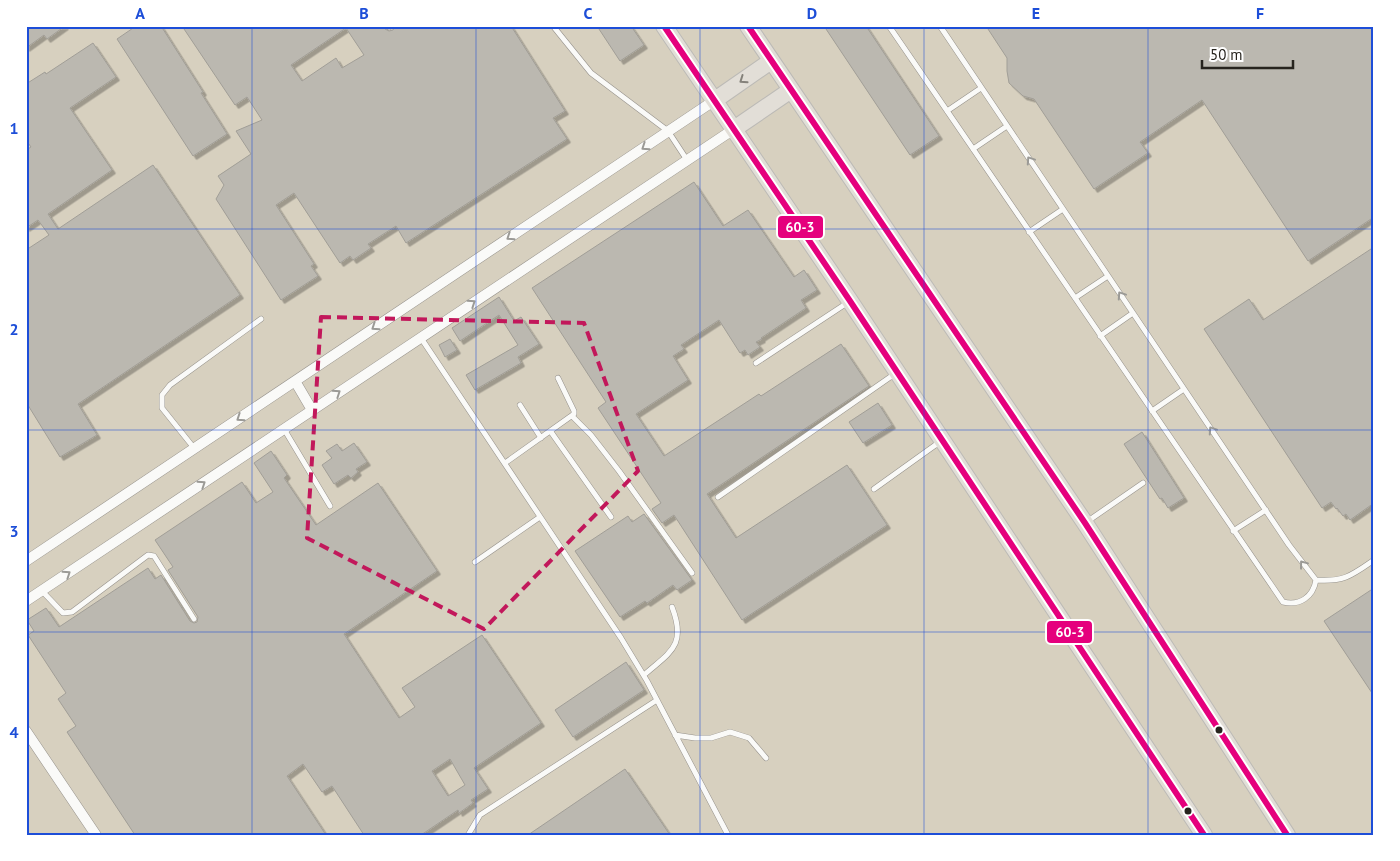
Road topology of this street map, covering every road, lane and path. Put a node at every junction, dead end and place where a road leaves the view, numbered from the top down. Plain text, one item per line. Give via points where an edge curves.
1 (553, 26) edge
2 (664, 26) edge
3 (748, 26) edge
4 (889, 26) edge
5 (940, 26) edge
6 (772, 60) junction
7 (981, 88) junction
8 (791, 90) junction
9 (714, 100) junction
10 (946, 111) junction
11 (1007, 126) junction
12 (734, 129) junction
13 (668, 131) junction
14 (973, 149) junction
15 (687, 160) junction
16 (1063, 209) junction
17 (1029, 232) junction
18 (1108, 276) junction
19 (1075, 298) junction
20 (850, 301) junction
21 (1133, 313) junction
22 (261, 319) dead end
23 (1100, 336) junction
24 (420, 338) junction
25 (756, 363) dead end
26 (896, 373) junction
27 (558, 378) dead end
28 (295, 381) junction
29 (1184, 389) junction
30 (520, 405) dead end
31 (312, 410) junction
32 (1152, 411) junction
33 (572, 416) junction
34 (284, 429) junction
35 (551, 432) junction
36 (541, 438) junction
37 (942, 441) junction
38 (194, 448) junction
39 (504, 463) junction
40 (1143, 483) dead end
41 (874, 489) dead end
42 (718, 497) dead end
43 (330, 506) dead end
44 (1266, 510) junction
45 (540, 517) junction
46 (611, 517) dead end
47 (1085, 523) junction
48 (1234, 531) junction
49 (1374, 560) edge
50 (26, 561) edge
51 (475, 562) dead end
52 (692, 573) dead end
53 (1316, 580) junction
54 (42, 591) junction
55 (26, 601) edge
56 (672, 607) dead end
57 (194, 619) dead end
58 (644, 676) junction
59 (657, 700) junction
60 (26, 731) edge
61 (675, 735) junction
62 (766, 758) dead end
63 (96, 835) edge
64 (468, 835) edge
65 (728, 835) edge
66 (1204, 835) edge
67 (1287, 835) edge

1 - 13 lane via 591,73
2 - 9 main road
3 - 6 main road
4 - 10 lane
5 - 7 lane
6 - 8 main road
6 -> 9 main road
7 - 10 lane
7 - 11 lane
8 - 12 main road
8 - 47 main road
9 - 12 main road
9 - 13 street
10 - 14 lane
11 - 14 lane
16 -> 11 lane
12 - 15 street
12 - 20 main road
13 - 15 lane
13 -> 28 street
14 - 17 lane
24 -> 15 street
16 - 17 lane
16 - 18 lane
17 - 19 lane
18 - 19 lane
21 -> 18 lane
19 - 23 lane
20 - 25 lane
20 - 26 main road
21 - 23 lane
21 - 29 lane
22 - 38 lane via 170,385 162,395 162,408
23 - 32 lane
31 -> 24 street
24 - 39 lane
26 - 37 main road
26 - 42 lane
27 - 33 lane via 574,411
28 - 31 street
28 -> 38 street
29 - 32 lane
44 -> 29 lane
30 - 36 lane
31 - 34 street
32 - 48 lane
33 - 35 lane
33 - 52 lane via 619,471
34 - 43 lane
54 -> 34 street
35 - 36 lane
35 - 46 lane
36 - 39 lane
37 - 41 lane
37 - 66 main road
38 - 50 street
39 - 45 lane
40 - 47 lane
44 - 48 lane
53 -> 44 lane
45 - 51 lane
45 - 58 lane
47 - 67 main road
48 - 53 lane via 1283,602 1291,604 1304,599 1314,590
49 - 53 lane via 1351,576 1335,581
54 - 55 street
54 - 57 lane via 64,613 72,612 148,555 154,556
56 - 58 lane via 679,636 673,650
58 - 59 lane
59 - 61 lane
59 - 64 lane via 480,815
60 - 63 street
61 - 62 lane via 711,738 730,732 749,738
61 - 65 lane

